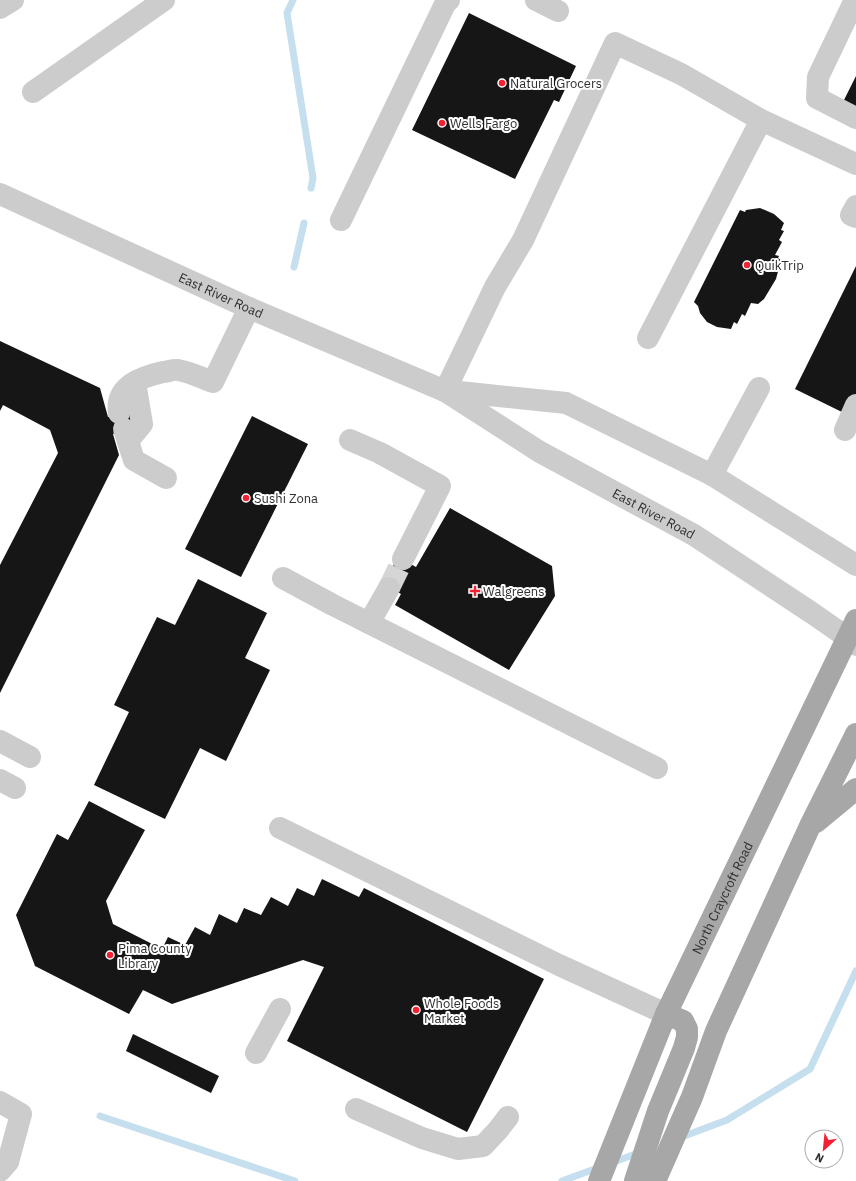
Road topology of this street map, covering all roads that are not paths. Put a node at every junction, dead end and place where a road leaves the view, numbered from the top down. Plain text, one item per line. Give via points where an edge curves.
1 (13, 0) edge
2 (164, 0) edge
3 (449, 0) edge
4 (536, 0) edge
5 (852, 6) dead end
6 (0, 8) edge
7 (558, 11) dead end
8 (33, 92) dead end
9 (856, 118) edge
10 (761, 120) junction
11 (856, 164) edge
12 (0, 194) edge
13 (856, 206) edge
14 (856, 218) edge
15 (341, 220) dead end
16 (249, 308) junction
17 (648, 338) dead end
18 (135, 382) junction
19 (759, 388) dead end
20 (445, 391) junction
21 (856, 405) edge
22 (124, 428) junction
23 (845, 430) dead end
24 (350, 440) dead end
25 (712, 475) junction
26 (166, 478) dead end
27 (403, 559) tunnel mouth
28 (856, 564) edge
29 (283, 578) dead end
30 (389, 588) tunnel mouth
31 (369, 623) junction
32 (853, 634) edge
33 (856, 734) edge
34 (0, 741) edge
35 (30, 756) dead end
36 (657, 768) dead end
37 (856, 789) edge
38 (810, 826) junction
39 (280, 828) dead end
40 (280, 1009) dead end
41 (666, 1014) junction
42 (256, 1053) dead end
43 (0, 1102) edge
44 (356, 1109) dead end
45 (508, 1117) dead end
46 (0, 1171) edge
47 (647, 1176) edge
48 (599, 1181) edge

1 - 6 street
2 - 8 street
3 - 15 street
4 - 7 street
5 - 9 street via 818,77 817,98
10 - 11 street
10 - 17 street
10 - 20 street via 681,74 615,43 523,240 495,287
12 - 16 street, East River Road
13 - 14 street via 851,215
16 - 18 street via 213,382 177,370 146,376
16 - 20 street, East River Road
18 - 22 street via 122,394 118,405
18 - 22 street via 142,424
19 - 25 street
20 - 25 street, East River Road via 566,403
20 - 32 street, East River Road via 540,452 694,535
21 - 23 street
22 - 26 street via 134,460
24 - 27 street via 406,466 440,486
25 - 28 street, East River Road
29 - 31 street
30 - 31 street
31 - 36 street
32 - 41 main road, North Craycroft Road
33 - 38 main road
34 - 35 street
37 - 38 main road
38 - 47 main road via 716,1031 692,1097
39 - 41 street via 559,965
40 - 42 street
41 - 47 main road via 682,1021 687,1028 687,1036 658,1111
41 - 48 main road, North Craycroft Road
43 - 46 street via 21,1114 8,1162
44 - 45 street via 422,1138 458,1149 483,1146

